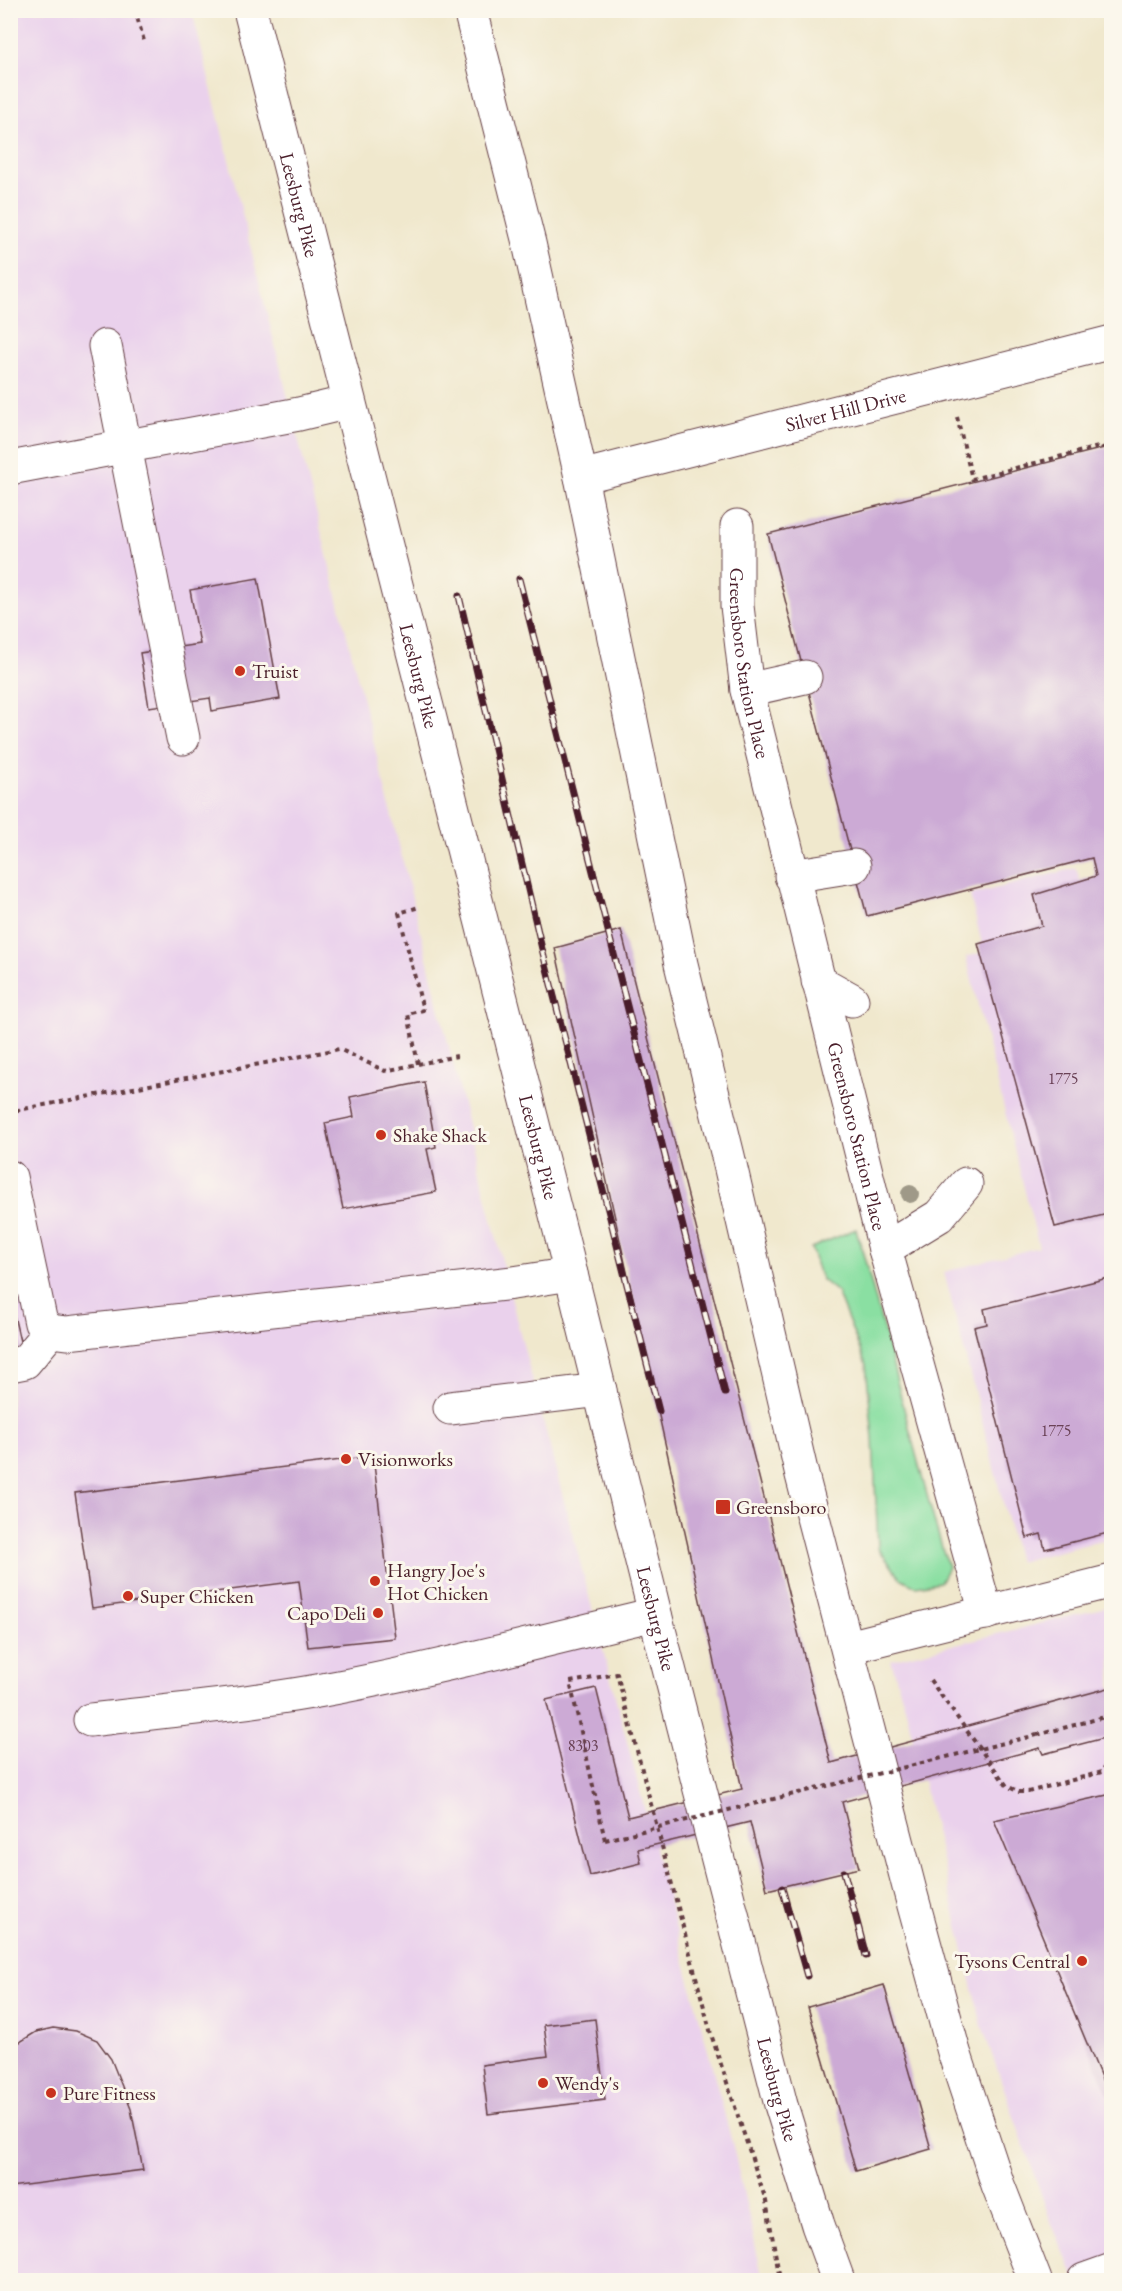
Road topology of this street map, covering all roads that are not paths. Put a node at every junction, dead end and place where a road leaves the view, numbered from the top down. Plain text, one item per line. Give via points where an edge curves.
1 (250, 10) edge
2 (470, 10) edge
3 (1112, 342) edge
4 (105, 346) dead end
5 (349, 402) junction
6 (124, 447) junction
7 (10, 468) edge
8 (581, 477) junction
9 (737, 526) dead end
10 (805, 677) dead end
11 (747, 690) junction
12 (183, 738) dead end
13 (854, 866) dead end
14 (791, 876) junction
15 (818, 981) junction
16 (852, 1000) dead end
17 (10, 1177) edge
18 (966, 1184) dead end
19 (885, 1249) junction
20 (571, 1274) junction
21 (51, 1330) junction
22 (10, 1365) edge
23 (600, 1390) junction
24 (450, 1408) dead end
25 (1112, 1581) edge
26 (986, 1613) junction
27 (655, 1614) junction
28 (848, 1647) junction
29 (90, 1720) dead end
30 (1112, 2270) edge
31 (838, 2280) edge
32 (1035, 2280) edge
33 (1084, 2280) edge

1 - 5 main road, Leesburg Pike
2 - 8 main road via 521,209
3 - 8 main road, Silver Hill Drive
4 - 6 main road
5 - 6 main road
5 - 20 main road, Leesburg Pike
6 - 7 main road
6 - 12 main road
8 - 28 main road via 679,953 802,1475
9 - 11 main road, Greensboro Station Place via 737,606
10 - 11 main road
11 - 14 main road, Greensboro Station Place
13 - 14 main road
14 - 15 main road, Greensboro Station Place
15 - 16 main road
15 - 19 main road, Greensboro Station Place
17 - 21 main road via 41,1323
18 - 19 main road via 939,1216
19 - 26 main road, Greensboro Station Place
20 - 21 main road via 66,1333
20 - 23 main road, Leesburg Pike
21 - 22 main road via 25,1362
23 - 24 main road
23 - 27 main road, Leesburg Pike
25 - 26 main road
26 - 28 main road
27 - 29 main road via 338,1687
27 - 31 main road, Leesburg Pike via 781,2105
28 - 32 main road via 954,2052 998,2185
30 - 33 main road

